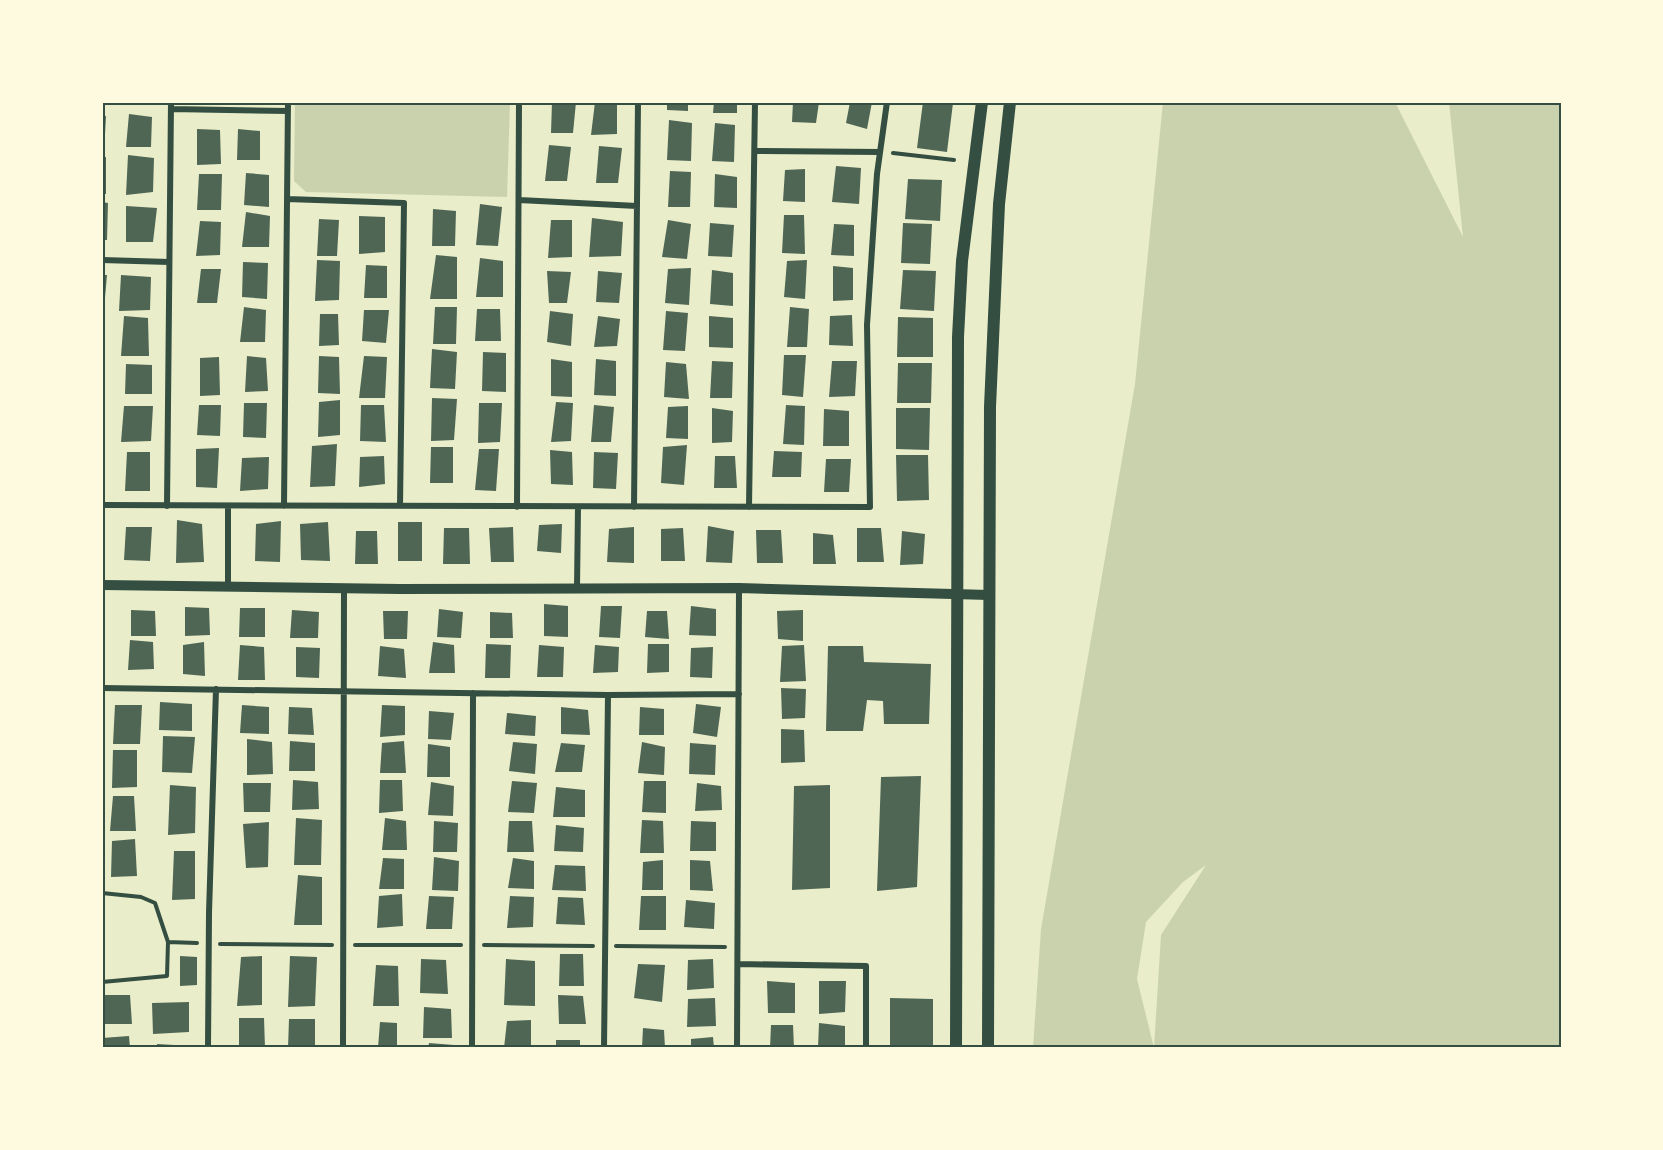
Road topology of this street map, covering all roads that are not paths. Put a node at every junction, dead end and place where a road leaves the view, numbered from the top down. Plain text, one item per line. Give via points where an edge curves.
1 (288, 102) edge
2 (519, 102) edge
3 (638, 102) edge
4 (755, 102) edge
5 (887, 102) edge
6 (982, 102) edge
7 (1010, 102) edge
8 (171, 106) edge
9 (288, 111) junction
10 (755, 151) junction
11 (880, 152) junction
12 (287, 199) junction
13 (519, 200) junction
14 (637, 206) junction
15 (102, 260) edge
16 (169, 262) junction
17 (102, 505) edge
18 (167, 506) junction
19 (228, 506) junction
20 (284, 506) junction
21 (400, 506) junction
22 (517, 507) junction
23 (578, 507) junction
24 (634, 507) junction
25 (749, 507) junction
26 (102, 585) edge
27 (228, 587) junction
28 (344, 588) junction
29 (577, 588) junction
30 (739, 588) junction
31 (958, 595) junction
32 (989, 595) junction
33 (102, 688) edge
34 (216, 689) junction
35 (345, 690) junction
36 (473, 693) junction
37 (739, 694) junction
38 (608, 695) junction
39 (738, 964) junction
40 (208, 1048) edge
41 (343, 1048) edge
42 (472, 1048) edge
43 (604, 1048) edge
44 (737, 1048) edge
45 (866, 1048) edge
46 (956, 1048) edge
47 (988, 1048) edge

1 - 9 street
2 - 13 street
3 - 14 street
4 - 10 street
5 - 11 street
6 - 31 main road via 962,261 958,337
7 - 32 main road via 993,301
8 - 9 street
8 - 16 street
9 - 12 street
10 - 11 street
10 - 25 street
11 - 25 street via 867,325 870,507
12 - 20 street
12 - 21 street via 404,203
13 - 14 street
13 - 22 street
14 - 24 street
15 - 16 street
16 - 18 street
17 - 18 street
18 - 19 street
19 - 20 street
19 - 27 street
20 - 21 street
21 - 22 street
22 - 23 street
23 - 24 street
23 - 29 street
24 - 25 street
26 - 27 street
27 - 28 street
28 - 29 street
28 - 35 street
29 - 30 street
30 - 31 street
30 - 37 street
31 - 32 street
31 - 46 main road
32 - 47 main road
33 - 34 street
34 - 35 street
34 - 40 street
35 - 36 street
35 - 41 street
36 - 38 street
36 - 42 street
37 - 38 street
37 - 39 street
38 - 43 street
39 - 44 street
39 - 45 street via 866,966

